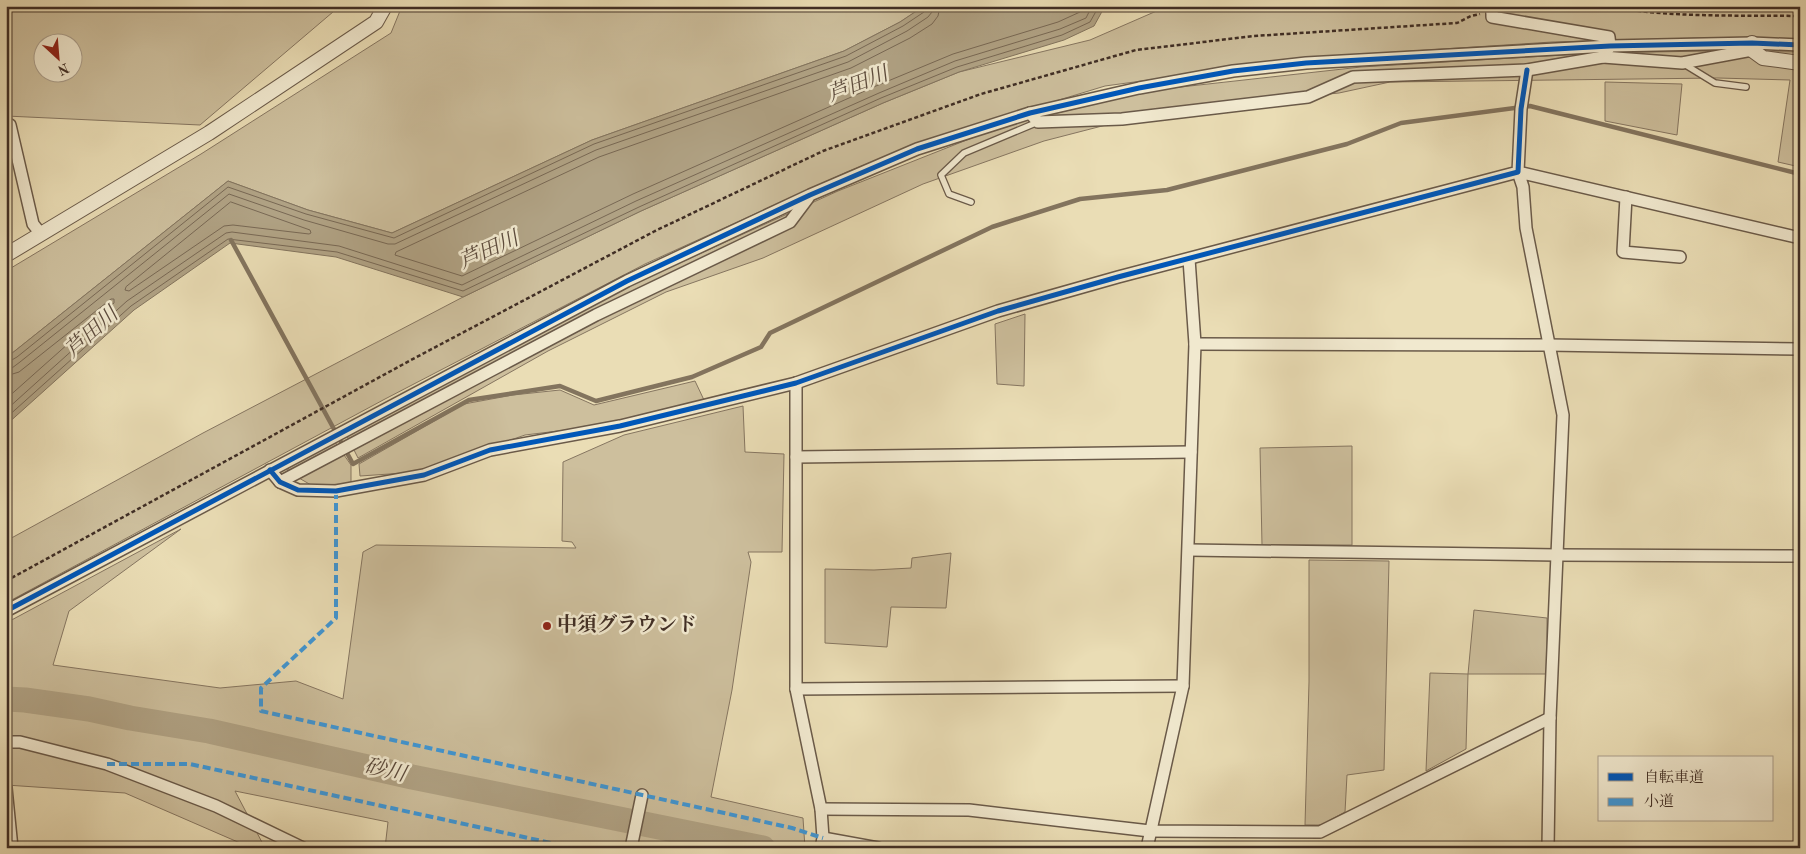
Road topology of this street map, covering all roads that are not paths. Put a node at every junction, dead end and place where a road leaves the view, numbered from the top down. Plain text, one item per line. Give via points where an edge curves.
1 (385, 6) edge
2 (1492, 9) edge
3 (1800, 44) edge
4 (1610, 46) junction
5 (1752, 46) junction
6 (1603, 57) junction
7 (1682, 63) junction
8 (1800, 63) edge
9 (1527, 70) junction
10 (1746, 87) dead end
11 (1034, 117) junction
12 (10, 125) dead end
13 (1518, 172) junction
14 (810, 195) junction
15 (1626, 197) junction
16 (971, 202) dead end
17 (41, 234) junction
18 (1800, 238) edge
19 (6, 254) edge
20 (1680, 257) dead end
21 (1189, 259) junction
22 (1195, 344) junction
23 (1548, 344) junction
24 (1800, 349) edge
25 (796, 382) junction
26 (1191, 452) junction
27 (796, 457) junction
28 (270, 470) junction
29 (280, 482) junction
30 (1189, 550) junction
31 (1557, 555) junction
32 (1800, 556) edge
33 (6, 611) edge
34 (1184, 686) junction
35 (796, 689) junction
36 (1550, 718) junction
37 (6, 742) edge
38 (6, 788) edge
39 (642, 795) dead end
40 (821, 809) junction
41 (1150, 831) junction
42 (822, 843) edge
43 (12, 848) edge
44 (303, 848) edge
45 (632, 848) edge
46 (878, 848) edge
47 (1147, 848) edge
48 (1548, 848) edge

1 - 17 street via 376,22 234,116
2 - 4 street via 1492,17 1609,37
3 - 5 street
4 - 5 street
4 - 6 street
4 - 11 street via 1306,63 1233,71 1139,88
5 - 7 street
5 - 8 street via 1763,58
6 - 7 street
6 - 9 street
7 - 10 lane via 1715,83
9 - 11 street via 1353,77 1308,97 1122,119
9 - 13 street via 1520,109
11 - 14 street via 917,149
11 - 16 lane via 964,154 941,175 949,194
12 - 17 street via 33,224
13 - 15 street
13 - 21 street
13 - 23 street
14 - 28 street via 627,281
14 - 29 street via 790,222 596,316
15 - 18 street
15 - 20 street via 1623,252
17 - 19 street
21 - 22 street
21 - 25 street via 998,312
22 - 23 street
22 - 26 street
23 - 24 street
23 - 31 street via 1563,415
25 - 27 street
25 - 29 street via 620,426 490,450 424,475 336,491 298,490
26 - 27 street
26 - 30 street
27 - 35 street
28 - 29 street
28 - 33 street
30 - 31 street
30 - 34 street
31 - 32 street
31 - 36 street
34 - 35 street
34 - 41 street
35 - 40 street
36 - 41 street via 1320,832
36 - 48 street
37 - 44 street via 20,742 107,764 216,806
38 - 43 street
39 - 45 street
40 - 41 street via 969,810
40 - 42 street
41 - 47 street
42 - 46 street

